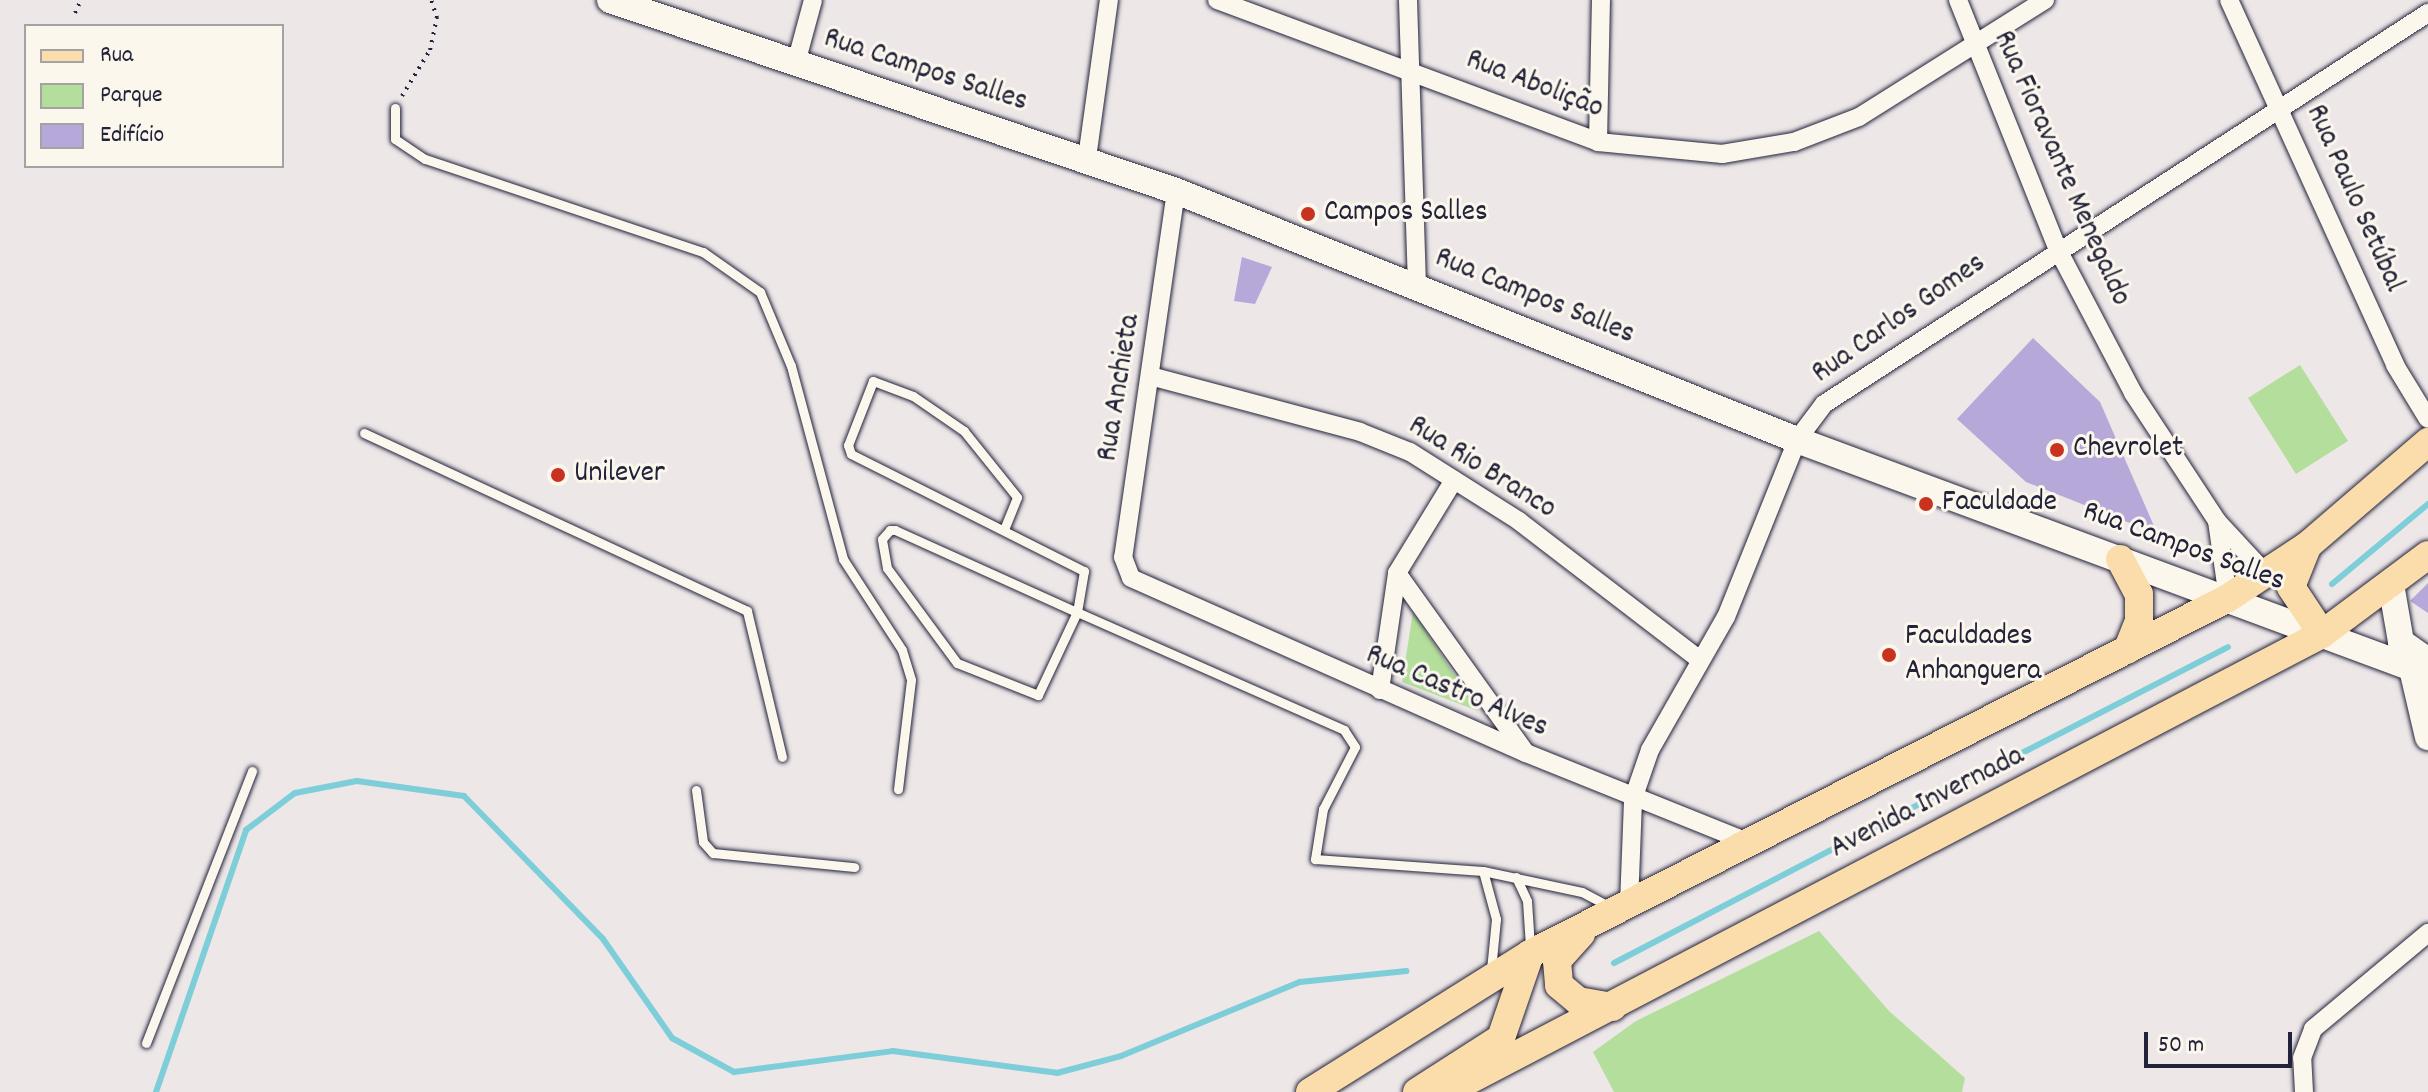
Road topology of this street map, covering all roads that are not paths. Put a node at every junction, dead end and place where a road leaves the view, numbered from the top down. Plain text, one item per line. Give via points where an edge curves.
1 (610, 0) edge
2 (813, 0) edge
3 (1109, 0) edge
4 (1217, 0) edge
5 (1408, 0) edge
6 (1601, 0) edge
7 (1958, 0) edge
8 (2045, 0) edge
9 (2229, 0) edge
10 (2428, 13) edge
11 (1974, 45) junction
12 (796, 63) junction
13 (1406, 66) junction
14 (2280, 105) junction
15 (395, 108) road end
16 (1598, 142) junction
17 (1087, 158) junction
18 (1176, 191) junction
19 (2057, 248) junction
20 (1417, 285) junction
21 (1154, 377) junction
22 (2428, 419) edge
23 (364, 433) dead end
24 (1797, 440) junction
25 (2425, 449) edge
26 (1454, 480) junction
27 (2217, 521) junction
28 (1005, 527) junction
29 (2307, 546) junction
30 (2428, 555) edge
31 (2120, 559) junction
32 (1397, 573) junction
33 (2267, 575) junction
34 (2391, 584) junction
35 (1142, 585) joint
36 (2228, 598) junction
37 (1077, 612) junction
38 (2322, 634) junction
39 (2127, 650) junction
40 (1700, 660) junction
41 (2423, 668) edge
42 (1380, 690) junction
43 (2428, 737) edge
44 (1526, 753) junction
45 (782, 757) dead end
46 (252, 771) dead end
47 (898, 789) dead end
48 (696, 790) dead end
49 (1633, 799) junction
50 (1752, 844) junction
51 (854, 867) dead end
52 (1483, 871) junction
53 (1516, 877) junction
54 (1623, 908) junction
55 (1590, 925) junction
56 (2428, 933) edge
57 (1530, 954) junction
58 (1489, 976) junction
59 (1515, 1006) junction
60 (1612, 1007) junction
61 (146, 1043) dead end
62 (1310, 1092) edge
63 (1417, 1092) edge
64 (1446, 1092) edge
65 (2304, 1092) edge

1 - 12 main road, Rua Campos Salles
2 - 12 street
3 - 17 street
4 - 13 street, Rua Abolição
5 - 13 street
6 - 16 street
7 - 11 street, Rua Fioravante Menegaldo
8 - 11 street, Rua Abolição
9 - 14 street, Rua Paulo Setúbal
10 - 14 street, Rua Carlos Gomes
11 - 16 street, Rua Abolição via 1859,117 1794,142 1722,154
11 - 19 street, Rua Fioravante Menegaldo
12 - 17 main road, Rua Campos Salles
13 - 16 street, Rua Abolição
13 - 20 street
14 - 19 street, Rua Carlos Gomes
14 - 22 street, Rua Paulo Setúbal via 2395,365
15 - 47 lane via 395,139 425,159 703,252 760,292 791,366 843,559 902,650 911,680
17 - 18 main road, Rua Campos Salles
18 - 20 main road, Rua Campos Salles
18 - 21 street, Rua Anchieta
19 - 24 street, Rua Carlos Gomes via 1850,382
19 - 27 street, Rua Fioravante Menegaldo via 2133,393
20 - 24 main road, Rua Campos Salles
21 - 26 street, Rua Rio Branco via 1360,432
21 - 35 street, Rua Anchieta via 1123,557
23 - 45 lane via 747,611
24 - 31 main road, Rua Campos Salles
24 - 40 street, Rua Carlos Gomes via 1726,617
25 - 29 main road, Avenida Invernada
26 - 32 street
26 - 40 street, Rua Rio Branco
27 - 33 street, Rua Fioravante Menegaldo
27 - 36 street, Rua Fioravante Menegaldo
28 - 28 lane via 1017,497 964,431 913,396 873,381 848,445 851,454
28 - 37 lane via 1079,565 1085,580
29 - 33 main road, Avenida Invernada
29 - 38 main road via 2291,587
30 - 34 main road, Avenida Invernada
31 - 36 main road, Rua Campos Salles
31 - 39 main road via 2139,594 2139,621
32 - 42 street
32 - 44 street
33 - 36 main road, Avenida Invernada
34 - 38 main road, Avenida Invernada
34 - 41 main road via 2401,642
35 - 42 street, Rua Castro Alves
36 - 38 main road, Rua Campos Salles
36 - 39 main road, Avenida Invernada
37 - 37 lane via 1042,691 1030,696 947,654 887,568 882,539 895,530
37 - 52 lane via 1352,738 1351,758 1323,809 1315,859
38 - 41 main road, Rua Campos Salles
38 - 60 main road, Avenida Invernada
39 - 50 main road, Avenida Invernada
40 - 49 street, Rua Carlos Gomes via 1650,750
41 - 43 main road
42 - 44 street, Rua Castro Alves
44 - 49 street, Rua Castro Alves
46 - 61 lane
48 - 51 lane via 703,842 713,853
49 - 50 street, Rua Castro Alves
49 - 54 street, Rua Carlos Gomes
50 - 54 main road, Avenida Invernada
52 - 53 lane
52 - 58 lane via 1496,919
53 - 54 lane
53 - 57 lane via 1533,926
54 - 55 main road, Avenida Invernada
55 - 57 main road, Avenida Invernada
55 - 60 main road via 1557,961 1559,985 1578,1001
56 - 65 street via 2313,1029 2302,1058
57 - 58 main road, Avenida Invernada
57 - 59 main road
58 - 59 main road
58 - 62 main road, Avenida Invernada
59 - 63 main road via 1490,1047
60 - 64 main road, Avenida Invernada

